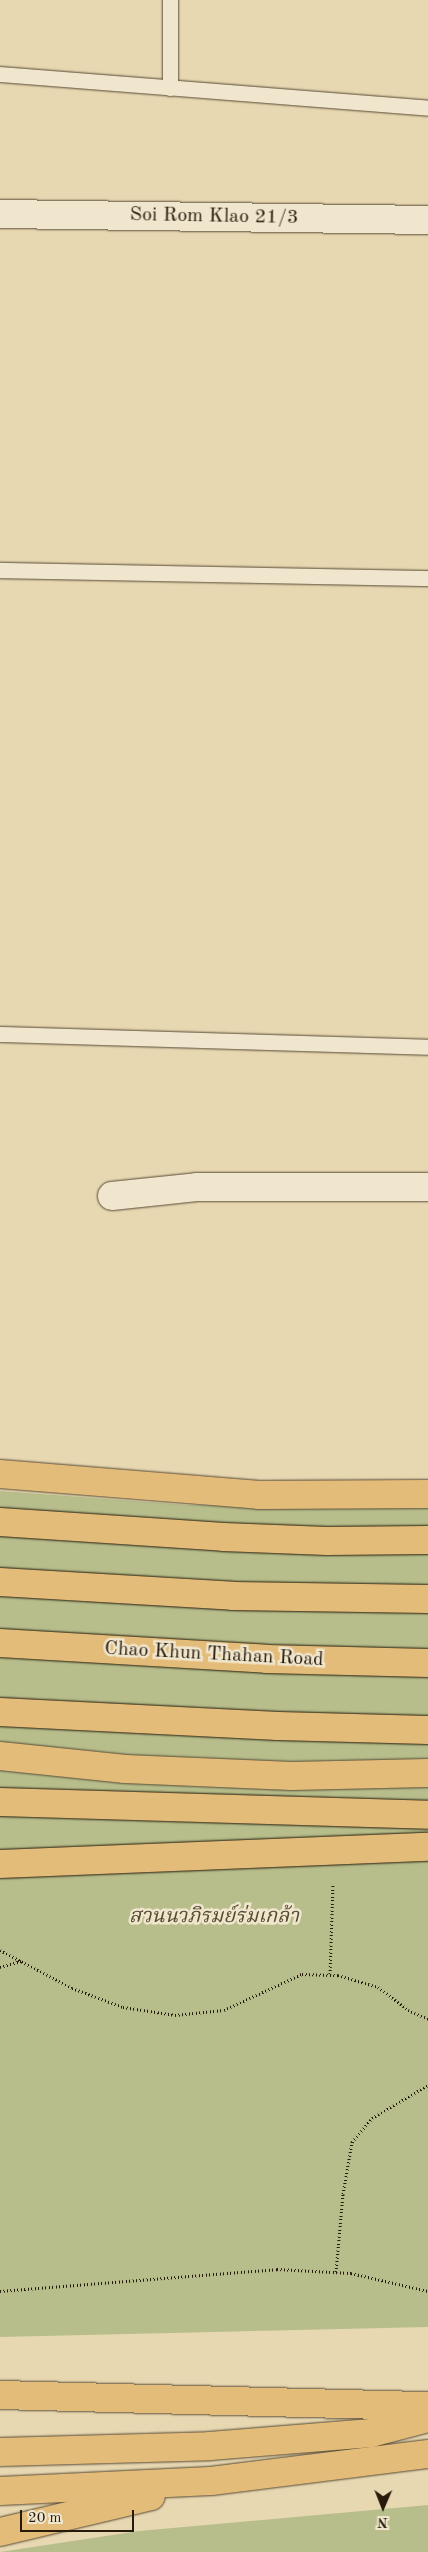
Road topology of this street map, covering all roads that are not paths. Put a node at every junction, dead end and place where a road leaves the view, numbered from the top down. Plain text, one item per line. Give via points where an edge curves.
1 (170, 0) edge
2 (0, 74) edge
3 (170, 88) junction
4 (428, 108) edge
5 (0, 214) edge
6 (428, 220) edge
7 (0, 570) edge
8 (428, 578) edge
9 (0, 1034) edge
10 (428, 1047) edge
11 (428, 1186) edge
12 (112, 1196) dead end
13 (0, 1474) edge
14 (428, 1494) edge
15 (0, 1522) edge
16 (428, 1540) edge
17 (0, 1582) edge
18 (428, 1599) edge
19 (0, 1643) edge
20 (428, 1663) edge
21 (0, 1712) edge
22 (428, 1730) edge
23 (0, 1756) edge
24 (428, 1773) edge
25 (0, 1802) edge
26 (428, 1815) edge
27 (428, 1848) edge
28 (0, 1864) edge
29 (0, 2394) edge
30 (428, 2406) edge
31 (428, 2418) edge
32 (0, 2452) edge
33 (428, 2454) edge
34 (211, 2481) junction
35 (0, 2491) edge
36 (0, 2532) edge

1 - 3 lane
2 - 3 lane
3 - 4 lane
5 - 6 street, Soi Rom Klao 21/3
7 - 8 lane
9 - 10 lane
11 - 12 street via 197,1187
13 - 14 main road via 259,1495
15 - 16 main road, bridge via 223,1537
17 - 18 main road, bridge via 233,1596
19 - 20 main road, Chao Khun Thahan Road, bridge via 248,1658
21 - 22 main road, bridge
23 - 24 main road via 126,1769 273,1776
25 - 26 main road, bridge
27 - 28 main road, bridge
29 - 30 main road
31 - 32 main road via 352,2435 210,2446
33 - 34 main road
34 - 35 main road
34 - 36 main road

